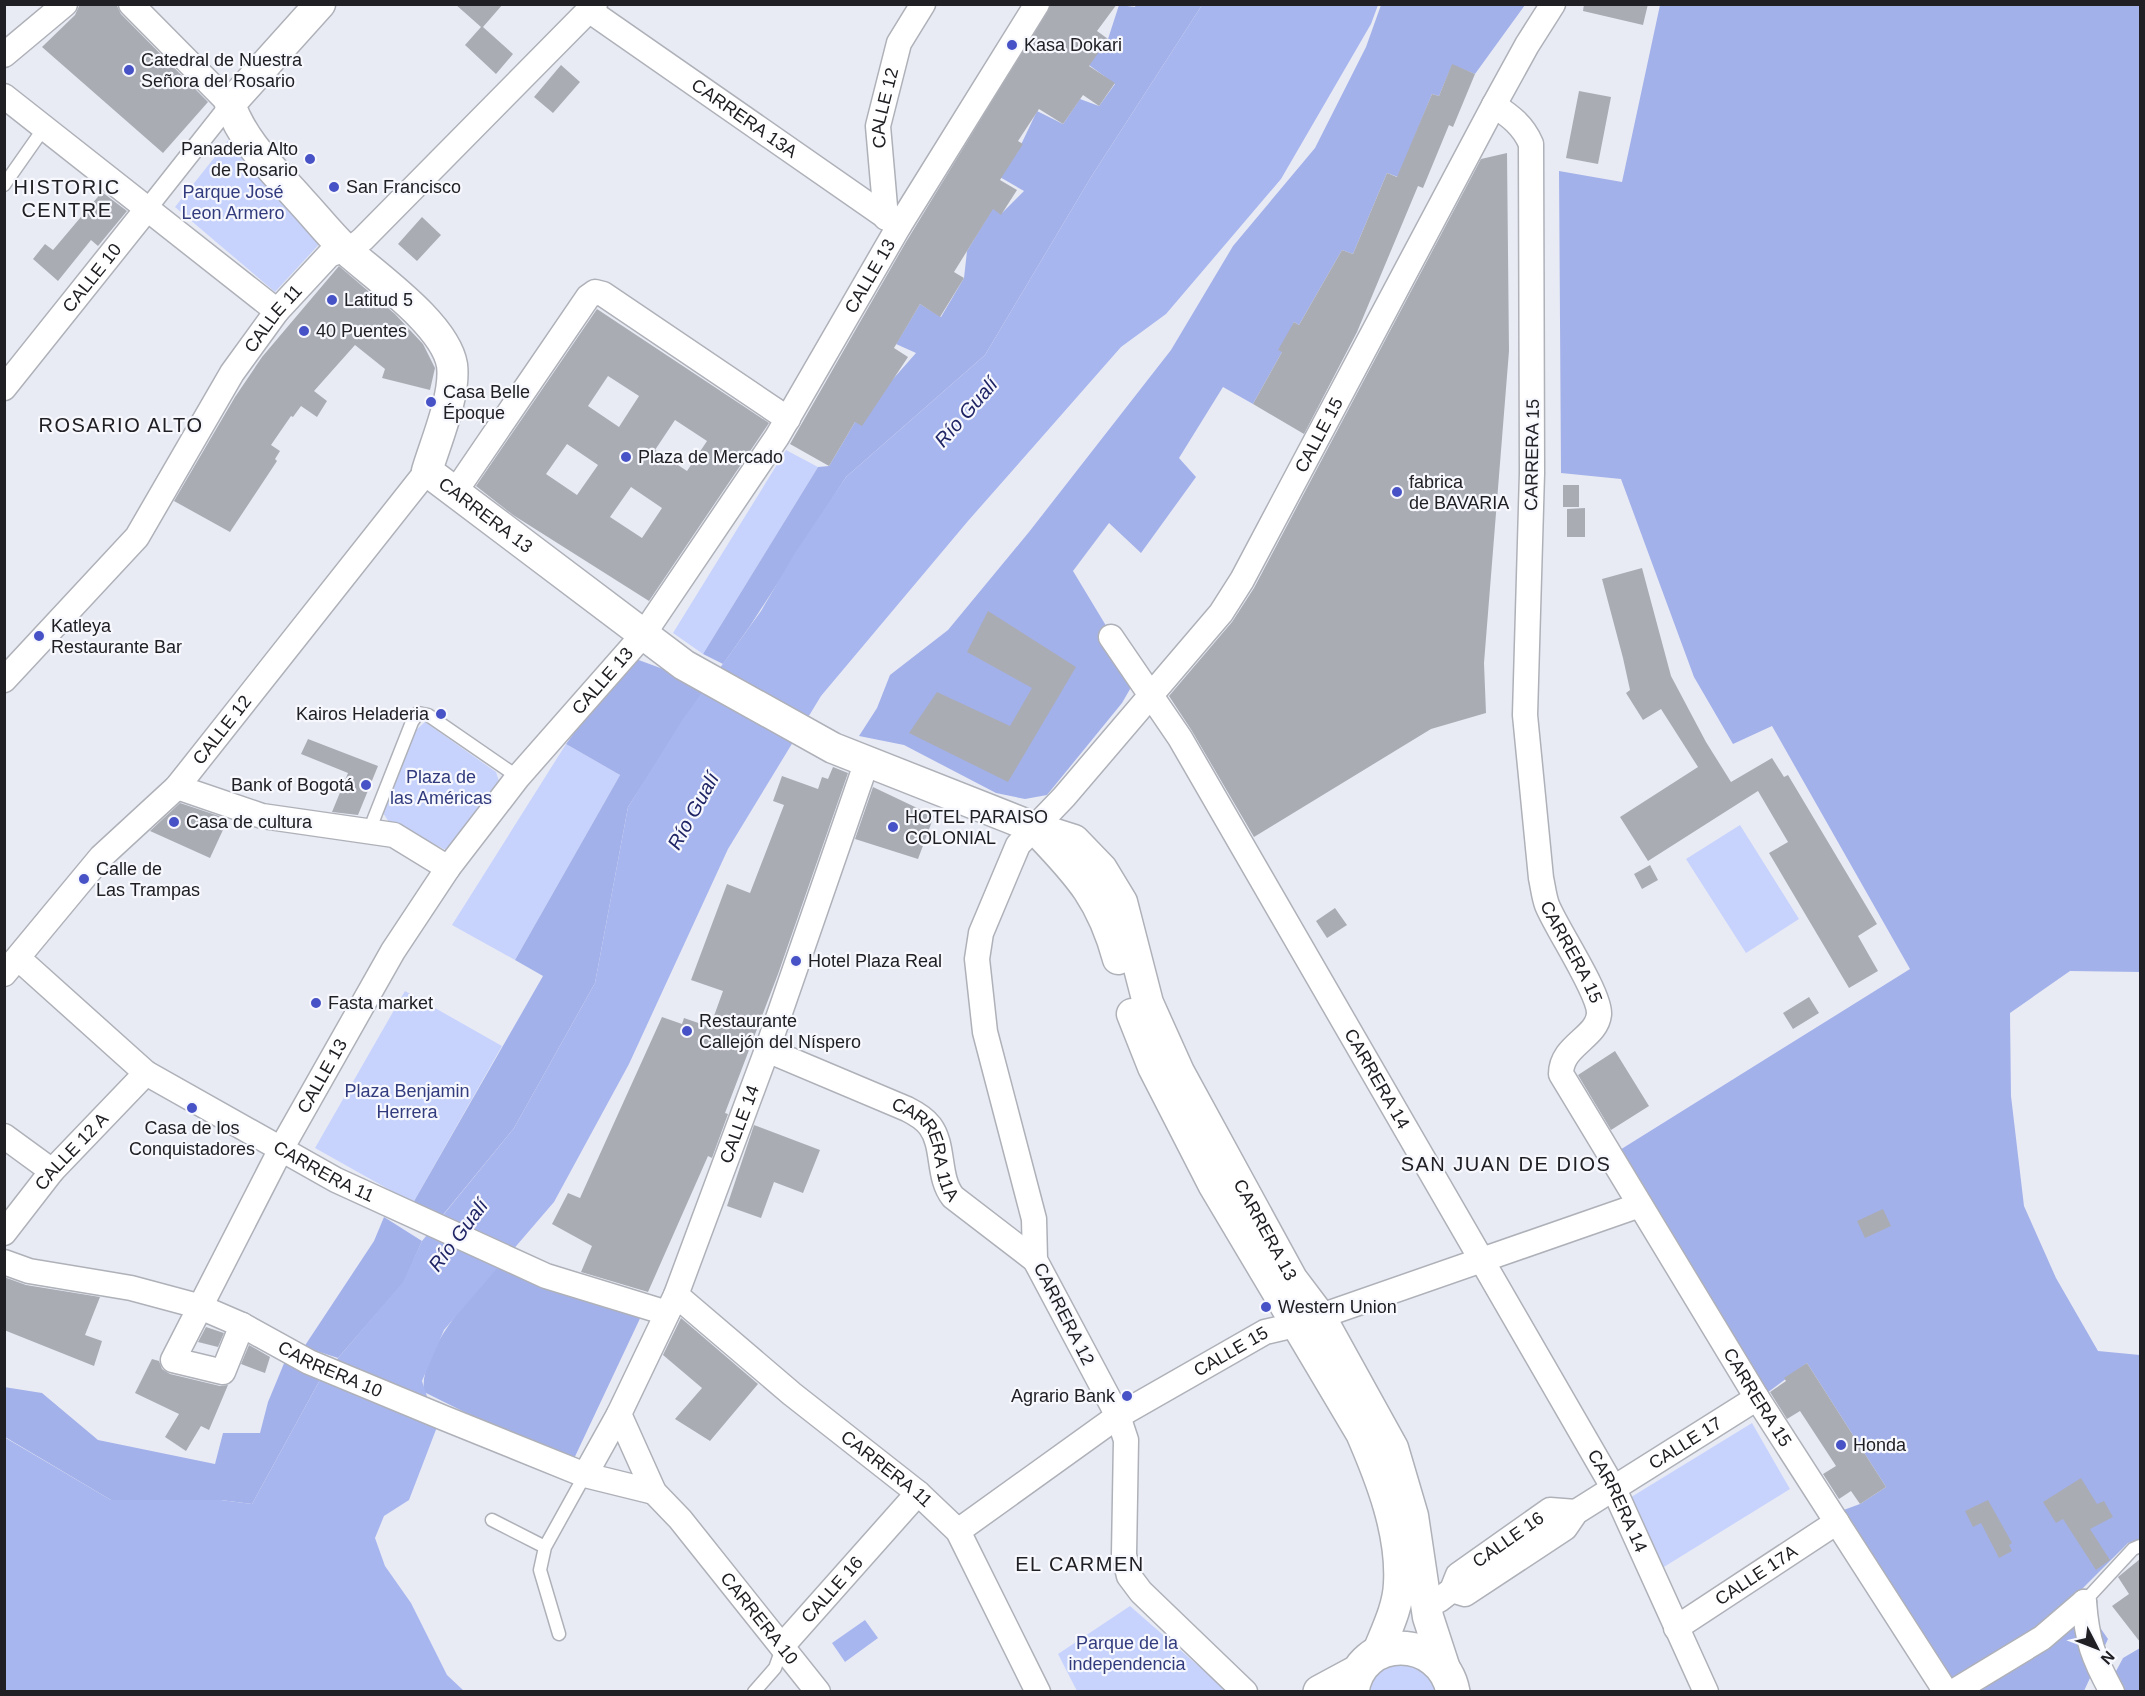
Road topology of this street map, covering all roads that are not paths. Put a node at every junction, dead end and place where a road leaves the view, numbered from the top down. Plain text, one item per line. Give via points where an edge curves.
1 (65, 4) edge
2 (131, 4) edge
3 (320, 4) edge
4 (923, 4) edge
5 (1037, 4) edge
6 (1553, 4) edge
7 (589, 7) edge
8 (4, 55) edge
9 (4, 96) edge
10 (230, 104) junction
11 (1494, 105) junction
12 (44, 128) junction
13 (4, 185) edge
14 (147, 209) junction
15 (892, 222) junction
16 (344, 248) junction
17 (277, 311) junction
18 (4, 388) edge
19 (788, 419) junction
20 (427, 471) junction
21 (454, 492) junction
22 (643, 635) junction
23 (1111, 637) dead end
24 (4, 680) edge
25 (1151, 694) junction
26 (867, 761) junction
27 (518, 777) junction
28 (177, 787) junction
29 (1034, 827) junction
30 (369, 831) junction
31 (448, 868) junction
32 (12, 967) edge
33 (767, 1050) junction
34 (146, 1073) junction
35 (4, 1136) edge
36 (281, 1149) junction
37 (52, 1171) junction
38 (1640, 1205) junction
39 (4, 1233) edge
40 (1035, 1260) junction
41 (1482, 1260) junction
42 (4, 1262) edge
43 (671, 1304) junction
44 (198, 1306) junction
45 (1307, 1321) junction
46 (242, 1325) junction
47 (1756, 1398) junction
48 (619, 1414) junction
49 (1118, 1416) junction
50 (585, 1475) junction
51 (1614, 1489) junction
52 (654, 1492) junction
53 (918, 1493) junction
54 (492, 1520) dead end
55 (1837, 1522) junction
56 (958, 1531) junction
57 (2140, 1546) edge
58 (545, 1547) junction
59 (2084, 1602) junction
60 (1428, 1608) junction
61 (1676, 1628) junction
62 (559, 1634) dead end
63 (783, 1645) junction
64 (1363, 1672) edge
65 (1452, 1683) edge
66 (754, 1692) edge
67 (818, 1692) edge
68 (1038, 1692) edge
69 (1245, 1692) edge
70 (1320, 1692) edge
71 (1706, 1692) edge
72 (1946, 1692) edge
73 (1953, 1692) edge
74 (2112, 1692) edge

1 - 8 street
2 - 10 street, CARRERA 13
3 - 10 street, CALLE 10
4 - 15 street, CALLE 12 via 899,43 878,126
5 - 15 street, CALLE 13
6 - 11 street, CALLE 15
7 - 15 street, CARRERA 13A
7 - 16 street, CALLE 11 via 363,239
9 - 12 street
10 - 14 street, CALLE 10
10 - 16 street, CARRERA 13 via 246,138
11 - 25 street, CALLE 15 via 1242,580 1221,613
11 - 38 street, CARRERA 15 via 1516,120 1531,144 1532,461 1525,715 1541,878 1547,904 1599,1012 1597,1022 1563,1059 1561,1074
12 - 13 lane
12 - 14 street
14 - 17 street
14 - 18 street, CALLE 10
15 - 19 street, CALLE 13
16 - 17 street, CALLE 11 via 329,255
16 - 20 street, CARRERA 13 via 403,298 446,349 452,364 452,382
17 - 24 street, CALLE 11 via 232,373 137,537
19 - 21 street via 595,292
19 - 22 street, CALLE 13
20 - 21 street, CARRERA 13
20 - 28 street, CALLE 12
21 - 22 street, CARRERA 13
22 - 26 street, CARRERA 13 via 684,665 833,748
22 - 27 street, CALLE 13
23 - 25 street, CARRERA 14
25 - 29 street, CALLE 15
25 - 41 street, CARRERA 14
26 - 29 street, CARRERA 13
26 - 33 street, CALLE 14
27 - 30 lane via 428,715 418,713
27 - 31 street, CALLE 13
28 - 30 street via 262,816
28 - 32 street, CALLE 12 via 101,857
29 - 40 street, CARRERA 12 via 1018,845 981,933 977,959 985,1032 1034,1219
29 - 45 street, CARRERA 13 via 1094,895 1112,936 1134,1020 1153,1066 1213,1184
30 - 31 street via 394,835
31 - 36 street, CALLE 13 via 393,951
32 - 34 street, CARRERA 11
33 - 40 street, CARRERA 11A via 921,1118 934,1133 946,1185 953,1197
33 - 43 street, CALLE 14
34 - 36 street, CARRERA 11
34 - 37 street, CALLE 12 A
35 - 37 street
36 - 43 street, CARRERA 11 via 379,1200 546,1276
36 - 44 street, CALLE 13
37 - 39 street, CALLE 12 A
38 - 41 street, CALLE 15
38 - 47 street, CARRERA 15
40 - 49 street, CARRERA 12
41 - 45 street, CALLE 15
41 - 51 street, CARRERA 14
42 - 44 street, CARRERA 10 via 29,1271 131,1288
43 - 48 street, CALLE 14
43 - 53 street, CARRERA 11
44 - 46 street, CARRERA 10
44 - 46 street, CALLE 13 via 173,1359 223,1372
45 - 49 street, CALLE 15 via 1265,1332
45 - 60 street, CARRERA 13 via 1394,1449 1413,1515
45 - 64 street, CARRERA 13 via 1377,1471 1398,1554 1395,1609
46 - 50 street, CARRERA 10 via 309,1362
47 - 51 street, CALLE 17
47 - 55 street, CARRERA 15
48 - 50 street, CALLE 14
48 - 52 street, CARRERA 10
49 - 56 street, CALLE 15
49 - 69 street, CARRERA 12 via 1126,1440 1124,1555 1129,1576
50 - 52 street, CARRERA 10
50 - 58 lane
51 - 60 street, CALLE 16 via 1576,1512 1550,1510 1458,1575 1452,1590
51 - 61 street, CARRERA 14
52 - 63 street, CARRERA 10
53 - 56 street, CARRERA 11
53 - 63 street, CALLE 16
54 - 58 lane
55 - 61 street, CALLE 17A
55 - 72 street, CARRERA 15
56 - 68 street, CARRERA 11
57 - 59 lane
58 - 62 lane via 540,1570
59 - 73 street via 2042,1638
59 - 74 street via 2086,1636
60 - 65 street, CARRERA 13 via 1434,1640
61 - 71 street, CARRERA 14
63 - 66 lane, CALLE 16 via 775,1668
63 - 67 street, CARRERA 10
64 - 65 highway via 1391,1648 1406,1647 1434,1658
64 - 70 highway

